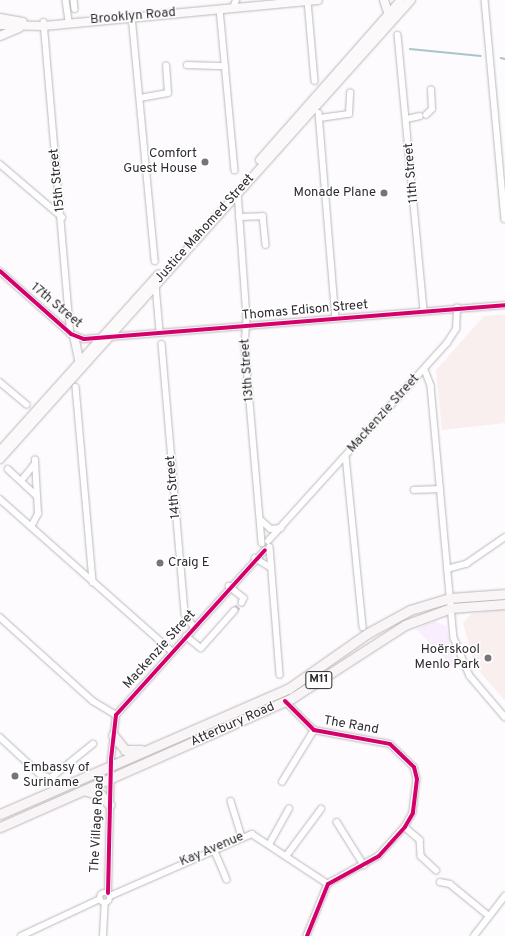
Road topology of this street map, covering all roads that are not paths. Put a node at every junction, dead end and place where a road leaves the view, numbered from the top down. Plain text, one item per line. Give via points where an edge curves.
1 (66, 0) edge
2 (74, 0) edge
3 (318, 0) edge
4 (384, 0) edge
5 (401, 0) edge
6 (411, 0) edge
7 (485, 0) edge
8 (308, 1) junction
9 (235, 4) edge
10 (75, 9) dead end
11 (220, 9) junction
12 (389, 15) junction
13 (132, 16) junction
14 (0, 18) edge
15 (68, 22) junction
16 (44, 24) junction
17 (0, 25) edge
18 (26, 26) junction
19 (0, 36) edge
20 (398, 36) dead end
21 (187, 65) dead end
22 (166, 66) dead end
23 (225, 66) junction
24 (315, 80) dead end
25 (431, 90) dead end
26 (350, 93) dead end
27 (140, 98) junction
28 (426, 115) dead end
29 (420, 116) dead end
30 (407, 120) junction
31 (0, 164) edge
32 (235, 170) dead end
33 (238, 191) junction
34 (62, 217) junction
35 (239, 218) junction
36 (505, 220) edge
37 (266, 245) dead end
38 (155, 262) dead end
39 (0, 271) edge
40 (156, 285) junction
41 (505, 305) edge
42 (457, 308) junction
43 (424, 310) junction
44 (336, 318) junction
45 (246, 326) junction
46 (160, 332) junction
47 (72, 335) junction
48 (97, 339) junction
49 (106, 340) junction
50 (162, 344) dead end
51 (79, 359) junction
52 (425, 370) junction
53 (0, 382) edge
54 (76, 387) dead end
55 (26, 405) dead end
56 (0, 450) edge
57 (346, 456) junction
58 (0, 459) edge
59 (8, 469) dead end
60 (20, 481) junction
61 (440, 489) junction
62 (414, 490) dead end
63 (37, 496) junction
64 (0, 499) edge
65 (261, 523) junction
66 (32, 527) junction
67 (280, 529) junction
68 (505, 537) edge
69 (266, 545) junction
70 (255, 559) junction
71 (270, 566) junction
72 (447, 569) junction
73 (93, 582) junction
74 (229, 586) junction
75 (505, 594) edge
76 (450, 598) junction
77 (242, 603) dead end
78 (505, 604) edge
79 (451, 608) junction
80 (234, 612) tunnel mouth
81 (0, 617) edge
82 (194, 627) junction
83 (363, 627) dead end
84 (186, 636) junction
85 (172, 651) junction
86 (280, 675) dead end
87 (297, 695) junction
88 (285, 702) junction
89 (298, 712) junction
90 (116, 716) junction
91 (505, 717) edge
92 (314, 730) junction
93 (113, 735) junction
94 (0, 737) edge
95 (93, 744) dead end
96 (159, 746) junction
97 (111, 767) junction
98 (111, 780) junction
99 (282, 782) dead end
100 (84, 791) junction
101 (231, 801) dead end
102 (110, 805) junction
103 (289, 809) dead end
104 (321, 809) dead end
105 (0, 814) edge
106 (337, 822) dead end
107 (0, 827) edge
108 (405, 827) junction
109 (242, 837) junction
110 (270, 843) junction
111 (214, 849) junction
112 (287, 855) junction
113 (364, 865) junction
114 (436, 870) dead end
115 (226, 880) dead end
116 (440, 882) dead end
117 (328, 884) junction
118 (505, 896) edge
119 (105, 897) junction
120 (488, 915) junction
121 (21, 936) edge
122 (103, 936) edge
123 (307, 936) edge
124 (474, 936) edge

1 - 15 street
2 - 10 street
3 - 8 main road, Brooklyn Road
4 - 12 main road
5 - 12 main road, Justice Mahomed Street
6 - 33 main road, Justice Mahomed Street
7 - 36 street
8 - 9 main road, Brooklyn Road
8 - 24 street
9 - 11 main road, Brooklyn Road
11 - 13 main road, Brooklyn Road
11 - 23 street
12 - 48 main road, Justice Mahomed Street
13 - 15 main road, Brooklyn Road
13 - 27 street
14 - 16 main road, Brooklyn Road
15 - 16 main road, Brooklyn Road
16 - 18 main road, Brooklyn Road
16 - 34 street, 15th Street
17 - 18 main road, Brooklyn Road
18 - 19 main road
20 - 30 street, 11th Street
21 - 23 street
22 - 27 street via 168,93
23 - 32 street
25 - 28 street via 432,108
26 - 44 street via 349,114 320,116
27 - 38 street
29 - 30 street
30 - 43 street, 11th Street
31 - 34 street
33 - 35 street, 13th Street
33 - 40 main road, Justice Mahomed Street
34 - 47 street, 15th Street
35 - 37 street via 263,216
35 - 45 street, 13th Street
39 - 47 street, 17th Street
40 - 46 street
40 - 49 main road, Justice Mahomed Street
41 - 42 street, Thomas Edison Street
42 - 43 street, Thomas Edison Street
42 - 52 street, Mackenzie Street via 455,332
43 - 44 street, Thomas Edison Street
44 - 45 street, Thomas Edison Street
45 - 46 street, Thomas Edison Street
45 - 65 street, 13th Street
46 - 49 street, Thomas Edison Street
47 - 48 street, 17th Street
47 - 51 main road
48 - 49 street, 17th Street
48 - 51 main road, Justice Mahomed Street
49 - 58 main road, Justice Mahomed Street
50 - 82 street, 14th Street via 185,614
51 - 56 main road, Justice Mahomed Street
52 - 57 street, Mackenzie Street
52 - 61 street via 431,386
53 - 55 street
54 - 73 street
57 - 67 street, Mackenzie Street
57 - 83 street
59 - 60 street
60 - 63 street
60 - 63 street via 35,462
61 - 62 street
61 - 72 street
63 - 66 street via 38,514
64 - 66 street
65 - 67 street via 271,529
65 - 69 street, 13th Street
66 - 73 street
67 - 69 street, Mackenzie Street
68 - 72 street via 466,564
69 - 70 street, Mackenzie Street
69 - 71 street, 13th Street
70 - 71 street
70 - 74 street, Mackenzie Street
71 - 86 street, 13th Street
72 - 76 street
73 - 85 street
74 - 77 street via 244,598
74 - 82 street, Mackenzie Street
75 - 76 main road, Atterbury Road / M11
76 - 79 street
76 - 96 main road, Atterbury Road / M11 via 390,620 288,689
78 - 79 main road, Atterbury Road / M11
79 - 87 main road, Atterbury Road / M11 via 383,636
79 - 91 street via 454,638 466,668
80 - 84 street via 200,648
81 - 90 street via 93,701
82 - 84 street, Mackenzie Street
84 - 85 street, Mackenzie Street
85 - 90 street, Mackenzie Street
87 - 88 main road, Atterbury Road / M11
87 - 89 street
88 - 89 street, The Rand
88 - 98 main road, Atterbury Road / M11
89 - 92 street, The Rand
90 - 93 street
92 - 99 street
92 - 108 street, The Rand via 385,742 402,754 414,767 417,779 413,813
93 - 96 main road via 125,750
93 - 97 street
94 - 95 street via 40,774 51,778
96 - 97 main road, Atterbury Road / M11
97 - 98 street, The Village Road
97 - 105 main road, Atterbury Road / M11
98 - 100 main road, Atterbury Road / M11
98 - 102 street, The Village Road
100 - 102 main road via 98,793
100 - 107 main road, Atterbury Road / M11
101 - 109 street
102 - 119 street, The Village Road
103 - 110 street
104 - 112 street
106 - 113 street
108 - 113 street, The Rand via 381,855
108 - 114 street via 420,840 421,856
109 - 110 street, Kay Avenue via 254,834
109 - 111 street, Kay Avenue
110 - 112 street, Kay Avenue
111 - 115 street
111 - 119 street, Kay Avenue
112 - 117 street, Kay Avenue
113 - 117 street, The Rand
116 - 120 street via 450,884
117 - 123 street
118 - 120 street
119 - 121 street, Kay Avenue
119 - 122 street
120 - 124 street

